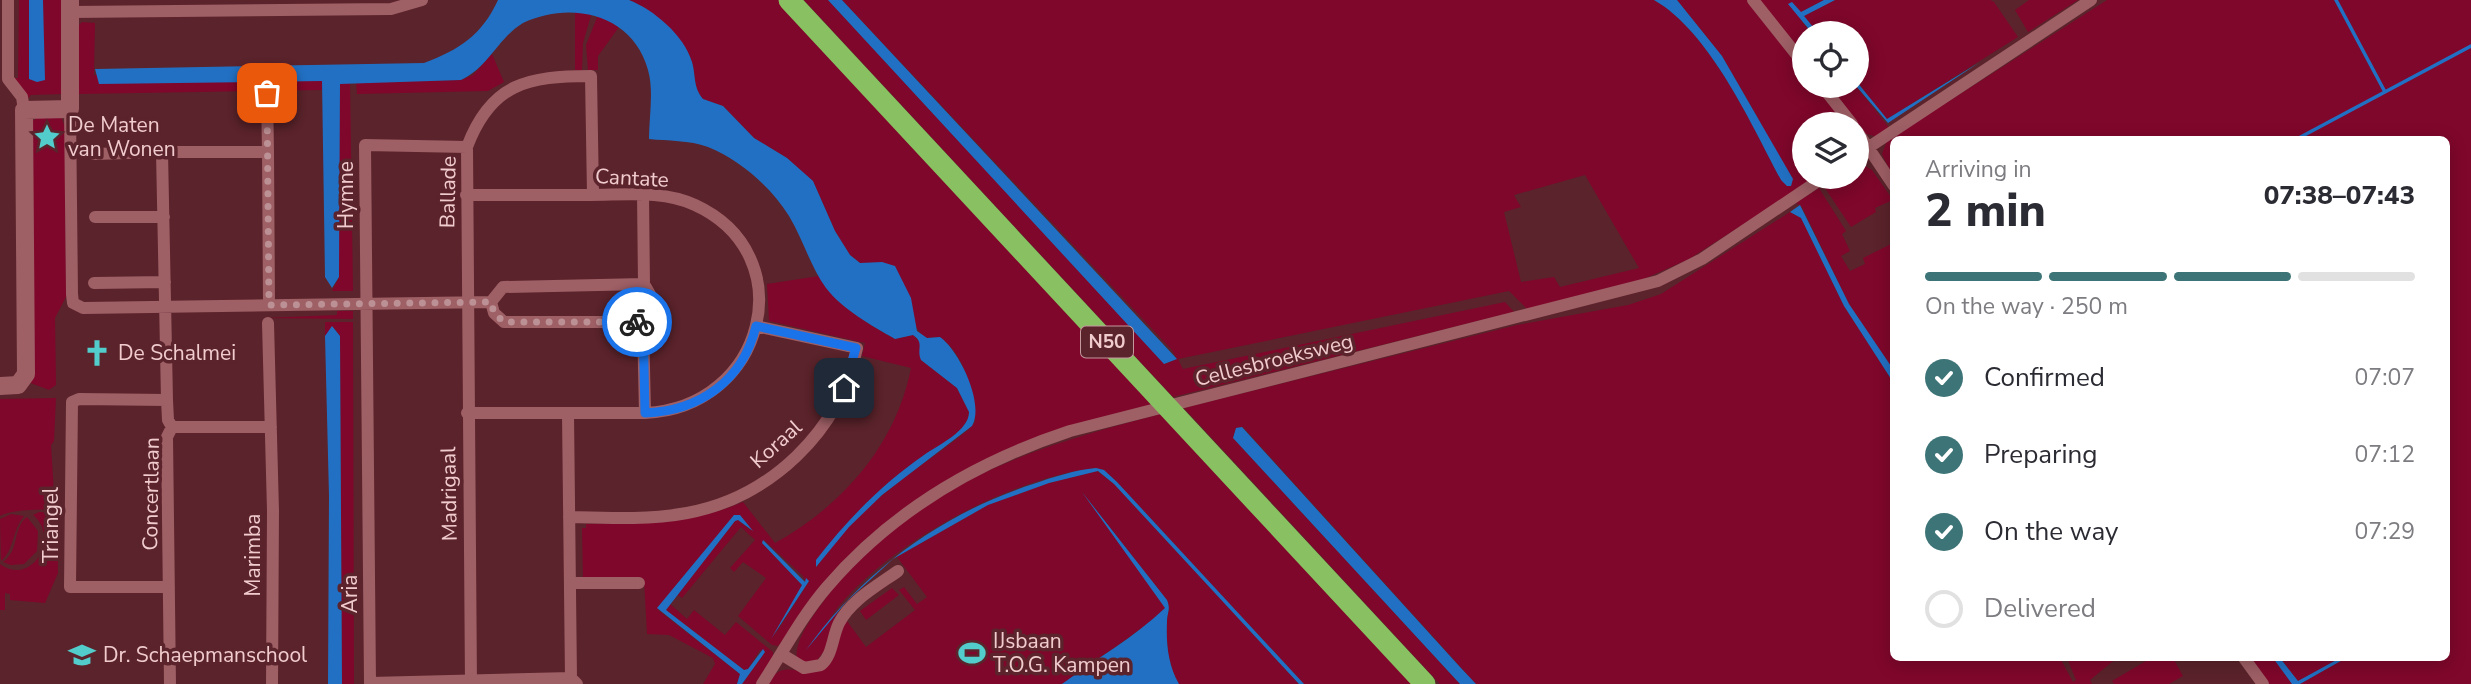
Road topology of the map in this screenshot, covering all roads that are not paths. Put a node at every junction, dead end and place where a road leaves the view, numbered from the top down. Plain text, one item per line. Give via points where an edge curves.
1 (8, 0) edge
2 (789, 0) edge
3 (798, 0) edge
4 (1753, 0) edge
5 (2091, 0) edge
6 (414, 2) edge
7 (244, 4) edge
8 (142, 5) edge
9 (342, 5) edge
10 (70, 6) edge
11 (1792, 49) edge
12 (4, 79) edge
13 (267, 93) dead end
14 (1831, 98) edge
15 (70, 109) junction
16 (24, 110) junction
17 (1843, 112) edge
18 (467, 147) junction
19 (1869, 147) edge
20 (162, 152) junction
21 (268, 152) junction
22 (94, 154) dead end
23 (1869, 159) edge
24 (1890, 182) edge
25 (1807, 189) edge
26 (643, 194) junction
27 (467, 195) junction
28 (593, 195) junction
29 (95, 216) dead end
30 (164, 216) junction
31 (165, 282) junction
32 (94, 283) dead end
33 (644, 284) junction
34 (491, 302) junction
35 (466, 303) junction
36 (366, 304) junction
37 (269, 305) junction
38 (167, 306) junction
39 (643, 322) junction
40 (268, 323) dead end
41 (756, 326) junction
42 (0, 386) edge
43 (167, 401) junction
44 (467, 413) junction
45 (645, 413) junction
46 (568, 414) junction
47 (271, 426) junction
48 (172, 427) junction
49 (569, 517) junction
50 (898, 571) dead end
51 (570, 583) junction
52 (639, 583) dead end
53 (169, 587) junction
54 (781, 654) junction
55 (2246, 661) edge
56 (573, 681) edge
57 (471, 682) edge
58 (170, 684) edge
59 (272, 684) edge
60 (761, 684) edge
61 (1424, 684) edge
62 (1433, 684) edge
63 (2263, 684) edge

1 - 12 street
2 - 61 highway, N50
3 - 62 highway, N50
4 - 11 street
5 - 19 street
6 - 9 street via 401,8
7 - 8 street
7 - 9 street
8 - 10 street
10 - 15 street
12 - 16 street via 22,97
13 - 21 street
14 - 17 street
15 - 16 street
15 - 38 street via 74,303 83,308
16 - 42 street via 26,374 18,385
18 - 27 street, Ballade
18 - 28 street, Ballade via 476,122 497,97 515,85 541,77 591,76
18 - 36 street, Hymne via 365,145
20 - 21 street
20 - 22 street
20 - 30 street, Concertlaan
21 - 37 street
23 - 24 street
25 - 54 street, Cellesbroeksweg via 1702,259 1658,281 1043,440 989,462 903,515 869,543 828,586
26 - 28 street, Cantate
26 - 33 street
26 - 41 street, Cantate via 696,205 729,229 745,251 755,277
27 - 28 street, Cantate
27 - 35 street, Ballade
29 - 30 street
30 - 31 street, Concertlaan
31 - 32 street
31 - 38 street, Concertlaan
33 - 34 street via 503,287
33 - 39 street via 656,303 652,316
34 - 35 street
34 - 39 street via 504,322
35 - 36 street
35 - 44 street, Madrigaal
36 - 37 street
36 - 57 street, Aria via 370,683
37 - 38 street
38 - 43 street, Concertlaan
39 - 45 street
40 - 47 street, Marimba
41 - 45 street, Cantate via 738,367 713,392 680,409
41 - 49 street, Koraal via 856,348 836,404 806,447 760,485 704,509 653,516
43 - 48 street, Concertlaan
43 - 53 street, Triangel via 79,399 70,407 70,587
44 - 46 street, Cantate
44 - 57 street, Madrigaal
45 - 46 street, Cantate
46 - 49 street, Aria
47 - 48 street
47 - 59 street, Marimba
48 - 53 street, Concertlaan via 167,437
49 - 51 street, Aria
50 - 54 street via 850,607 821,665 804,668
51 - 52 street
51 - 56 street, Aria
53 - 58 street, Concertlaan
54 - 60 street, Cellesbroeksweg
55 - 63 street
56 - 57 street, Aria

